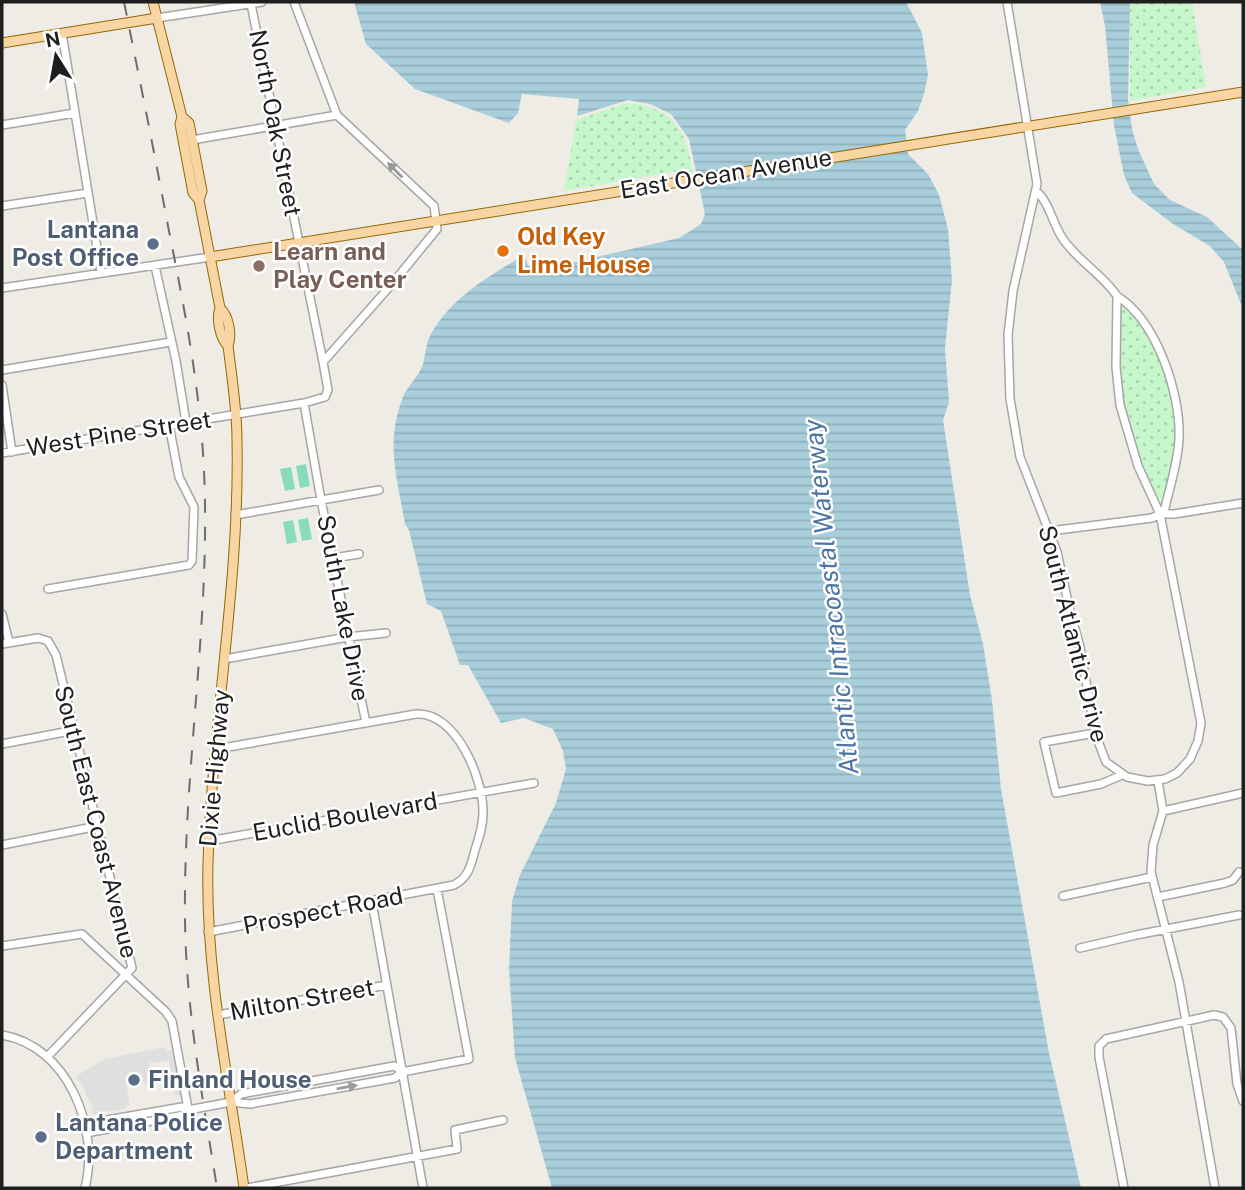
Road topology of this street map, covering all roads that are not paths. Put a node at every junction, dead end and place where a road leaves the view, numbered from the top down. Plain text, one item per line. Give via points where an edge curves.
1 (153, 2) edge
2 (262, 2) edge
3 (294, 2) edge
4 (1007, 2) edge
5 (251, 4) junction
6 (158, 18) junction
7 (62, 33) junction
8 (2, 43) edge
9 (1243, 92) edge
10 (75, 113) junction
11 (337, 115) junction
12 (182, 117) junction
13 (2, 125) edge
14 (276, 126) junction
15 (1028, 126) junction
16 (192, 140) junction
17 (1036, 191) junction
18 (88, 192) junction
19 (199, 200) junction
20 (2, 206) edge
21 (437, 220) junction
22 (299, 242) junction
23 (210, 257) junction
24 (155, 266) junction
25 (101, 272) junction
26 (2, 288) edge
27 (1117, 296) junction
28 (172, 342) junction
29 (323, 362) junction
30 (2, 370) edge
31 (2, 385) edge
32 (304, 403) junction
33 (236, 414) junction
34 (186, 422) junction
35 (169, 425) junction
36 (12, 452) junction
37 (2, 453) edge
38 (379, 489) dead end
39 (321, 500) junction
40 (1243, 503) edge
41 (1160, 514) junction
42 (235, 515) junction
43 (1050, 531) junction
44 (359, 554) dead end
45 (333, 558) junction
46 (48, 589) dead end
47 (2, 614) edge
48 (386, 633) dead end
49 (348, 637) junction
50 (5, 643) edge
51 (224, 659) junction
52 (366, 723) junction
53 (75, 730) junction
54 (1095, 733) junction
55 (2, 744) edge
56 (217, 749) junction
57 (1122, 775) junction
58 (1158, 781) junction
59 (534, 783) dead end
60 (481, 793) junction
61 (1243, 793) edge
62 (1163, 811) junction
63 (98, 826) junction
64 (209, 841) junction
65 (2, 845) edge
66 (1239, 872) dead end
67 (1152, 877) junction
68 (437, 889) junction
69 (1063, 896) dead end
70 (1158, 897) junction
71 (372, 902) junction
72 (1239, 915) dead end
73 (1165, 930) junction
74 (208, 932) junction
75 (2, 946) edge
76 (1080, 948) dead end
77 (128, 976) junction
78 (387, 985) junction
79 (218, 1014) junction
80 (1186, 1021) junction
81 (2, 1035) edge
82 (48, 1056) junction
83 (402, 1072) junction
84 (1243, 1101) edge
85 (231, 1102) junction
86 (188, 1110) junction
87 (503, 1120) dead end
88 (84, 1124) junction
89 (86, 1133) junction
90 (417, 1156) junction
91 (85, 1188) edge
92 (246, 1188) edge
93 (423, 1188) edge
94 (1124, 1188) edge
95 (1215, 1188) edge

1 - 6 main road, Dixie Highway
2 - 5 street
3 - 11 street
4 - 15 street, South Atlantic Drive
5 - 6 street
5 - 14 street, North Oak Street
6 - 7 main road
6 - 12 main road, Dixie Highway
7 - 8 main road
7 - 10 street
9 - 15 main road, East Ocean Avenue
10 - 13 street
10 - 18 street
11 - 14 street
21 -> 11 street via 434,206
12 - 16 main road, Dixie Highway via 189,123
12 - 19 main road, Dixie Highway via 193,193
14 - 16 street
14 - 22 street, North Oak Street
15 - 17 street, South Atlantic Drive
15 - 21 main road, East Ocean Avenue
16 - 19 main road, Dixie Highway via 202,191
17 - 27 street via 1065,242
17 - 43 street, South Atlantic Drive via 1009,314 1007,362 1018,447
18 - 20 street
18 - 25 street
19 - 23 main road, Dixie Highway
21 - 22 main road, East Ocean Avenue
21 - 29 street via 437,229
22 - 23 main road, East Ocean Avenue
22 - 29 street, North Oak Street
23 - 24 street
23 - 33 main road, Dixie Highway
24 - 25 street
24 - 28 street
25 - 26 street
27 - 41 street via 1115,367 1120,405 1138,466
27 - 41 street via 1154,342 1173,394 1179,439
28 - 30 street
28 - 34 street
29 - 32 street, North Oak Street via 325,397
31 - 36 street
32 - 33 street, West Pine Street
32 - 39 street, South Lake Drive
33 - 34 street, West Pine Street
33 - 42 main road, Dixie Highway
34 - 35 street, West Pine Street
35 - 36 street, West Pine Street
35 - 46 street via 179,477 194,507 190,565
36 - 37 street, West Pine Street
38 - 39 street
39 - 42 street
39 - 45 street, South Lake Drive
40 - 41 street
41 - 43 street via 1152,519
41 - 58 street via 1201,723 1190,759 1177,773
42 - 51 main road, Dixie Highway
43 - 54 street, South Atlantic Drive via 1080,647
44 - 45 street
45 - 49 street, South Lake Drive
47 - 50 street
48 - 49 street
49 - 51 street
49 - 52 street, South Lake Drive
50 - 53 street, South East Coast Avenue via 48,641 56,655
51 - 56 main road, Dixie Highway
52 - 56 street
52 - 60 street, South Lake Drive via 431,714 465,750
53 - 55 street
53 - 63 street, South East Coast Avenue
54 - 57 street, South Atlantic Drive via 1106,762
54 - 57 street via 1044,741 1056,793
56 - 64 main road, Dixie Highway
57 - 58 street
58 - 62 street
59 - 60 street, Euclid Boulevard
60 - 64 street, Euclid Boulevard
60 - 68 street, South Lake Drive via 482,828 471,867 464,880
61 - 62 street
62 - 67 street via 1151,853
63 - 65 street
63 - 77 street, South East Coast Avenue via 131,960
64 - 74 main road, Dixie Highway
66 - 70 street via 1225,883
67 - 69 street
67 - 70 street
68 - 71 street, Prospect Road
68 - 83 street via 469,1059
70 - 73 street
71 - 74 street, Prospect Road
71 - 78 street
72 - 73 street
73 - 76 street
73 - 80 street
74 - 79 main road, Dixie Highway
75 - 77 street via 82,933
77 - 82 street
77 - 86 street, South East Coast Avenue via 172,1021
78 - 79 street, Milton Street
78 - 83 street
79 - 85 main road, Dixie Highway
80 - 84 street via 1219,1015 1230,1023
80 - 94 street via 1110,1037 1099,1046
80 - 95 street
81 - 82 street via 24,1041
82 - 88 street via 70,1084
85 -> 83 street via 278,1099 395,1078
83 - 85 street via 394,1066 241,1094
83 - 90 street
85 - 86 street
85 - 92 main road, Dixie Highway
86 - 88 street via 182,1107
86 - 89 street via 184,1115
87 - 90 street via 455,1130 457,1149
88 - 89 street
89 - 91 street
90 - 92 street
90 - 93 street

